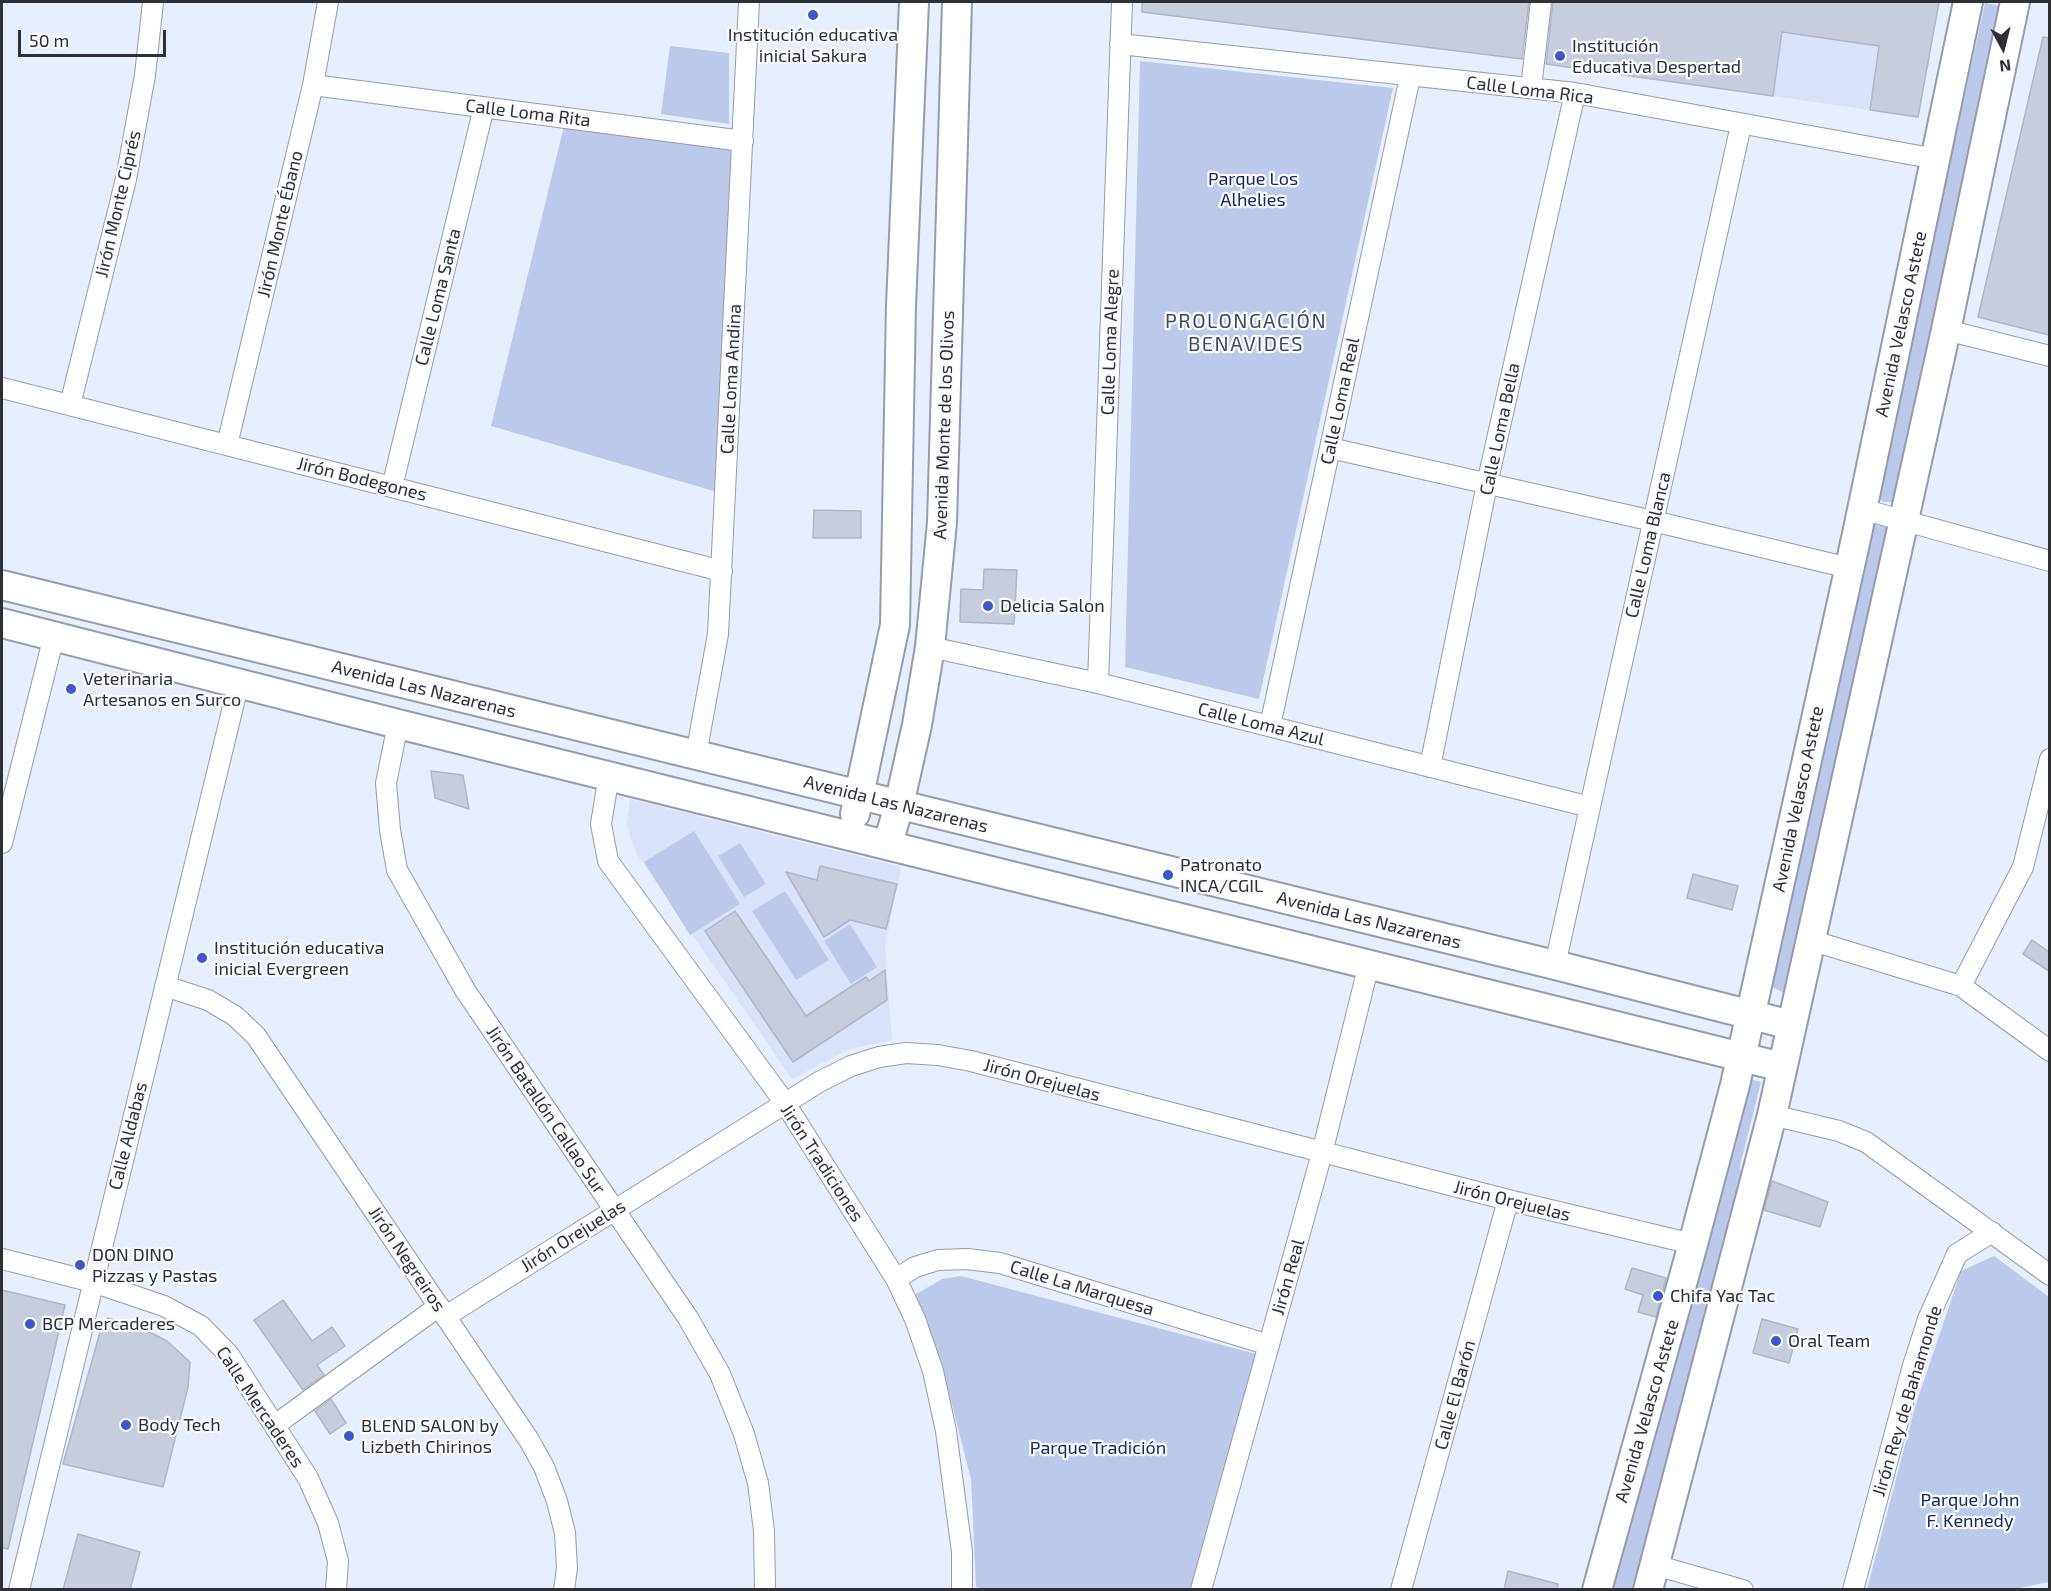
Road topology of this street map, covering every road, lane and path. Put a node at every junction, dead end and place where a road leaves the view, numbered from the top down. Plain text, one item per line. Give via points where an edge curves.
1 (153, 2) edge
2 (328, 2) edge
3 (749, 2) edge
4 (914, 2) edge
5 (957, 2) edge
6 (1122, 2) edge
7 (1541, 2) edge
8 (1968, 2) edge
9 (2015, 2) edge
10 (1120, 44) junction
11 (1410, 77) junction
12 (313, 85) junction
13 (1531, 88) junction
14 (1575, 93) junction
15 (484, 107) junction
16 (1741, 125) junction
17 (743, 141) junction
18 (1936, 159) junction
19 (1946, 330) junction
20 (2049, 356) edge
21 (2, 388) edge
22 (70, 405) junction
23 (227, 445) junction
24 (1330, 448) junction
25 (1487, 484) junction
26 (392, 487) junction
27 (1862, 508) junction
28 (1903, 519) junction
29 (1653, 521) junction
30 (2049, 561) edge
31 (1849, 568) junction
32 (722, 571) junction
33 (2, 585) edge
34 (2, 623) edge
35 (54, 636) junction
36 (930, 647) junction
37 (238, 682) junction
38 (1098, 683) junction
39 (398, 724) junction
40 (1270, 726) junction
41 (696, 755) junction
42 (2049, 763) edge
43 (1430, 767) junction
44 (609, 775) junction
45 (861, 795) junction
46 (899, 805) junction
47 (1590, 807) junction
48 (2043, 821) edge
49 (849, 835) junction
50 (2, 843) edge
51 (888, 844) junction
52 (1810, 940) junction
53 (1369, 964) junction
54 (1555, 965) junction
55 (165, 986) junction
56 (1961, 986) junction
57 (1750, 1015) junction
58 (1791, 1025) junction
59 (2049, 1051) edge
60 (1741, 1058) junction
61 (1782, 1067) junction
62 (785, 1103) junction
63 (1772, 1116) junction
64 (1322, 1153) junction
65 (1508, 1200) junction
66 (614, 1210) junction
67 (1992, 1232) junction
68 (1693, 1244) junction
69 (2, 1259) edge
70 (2049, 1275) edge
71 (896, 1279) junction
72 (93, 1282) junction
73 (442, 1311) junction
74 (1269, 1345) junction
75 (275, 1425) junction
76 (1652, 1577) edge
77 (19, 1590) edge
78 (336, 1590) edge
79 (564, 1590) edge
80 (765, 1590) edge
81 (962, 1590) edge
82 (1201, 1590) edge
83 (1401, 1590) edge
84 (1597, 1590) edge
85 (1743, 1590) edge
86 (1853, 1590) edge

1 - 22 street, Jirón Monte Ciprés via 145,75 126,179
2 - 12 street, Jirón Monte Ébano
3 - 17 street, Calle Loma Andina
4 - 45 street via 901,305 896,624
5 - 36 street, Avenida Monte de los Olivos via 942,522
6 - 10 street, Calle Loma Alegre
7 - 13 street
8 - 18 street, Avenida Velasco Astete
9 - 19 street
10 - 11 street, Calle Loma Rica
10 - 38 street, Calle Loma Alegre
11 - 13 street, Calle Loma Rica
11 - 24 street, Calle Loma Real
12 - 15 street, Calle Loma Rita
12 - 23 street, Jirón Monte Ébano
13 - 14 street, Calle Loma Rica
14 - 16 street, Calle Loma Rica
14 - 25 street, Calle Loma Bella
15 - 17 street, Calle Loma Rita
15 - 26 street, Calle Loma Santa
16 - 18 street, Calle Loma Rica
16 - 29 street, Calle Loma Blanca
17 - 32 street, Calle Loma Andina
18 - 27 street, Avenida Velasco Astete
19 - 20 street
19 - 28 street
21 - 22 street, Jirón Bodegones
22 - 23 street, Jirón Bodegones
23 - 26 street, Jirón Bodegones
24 - 25 street
24 - 40 street, Calle Loma Real
25 - 29 street
25 - 43 street, Calle Loma Bella
26 - 32 street, Jirón Bodegones
27 - 28 street
27 - 31 street, Avenida Velasco Astete
28 - 30 street
28 - 52 street
29 - 31 street
29 - 47 street, Calle Loma Blanca
31 - 57 street, Avenida Velasco Astete
32 - 41 street, Calle Loma Andina via 718,634
33 - 41 street, Avenida Las Nazarenas
34 - 35 street
35 - 37 street
35 - 50 street
36 - 38 street, Calle Loma Azul
36 - 46 street, Avenida Monte de los Olivos
37 - 39 street
37 - 55 street, Calle Aldabas
38 - 40 street, Calle Loma Azul
39 - 44 street
39 - 66 street, Jirón Batallón Callao Sur via 386,783 397,870 465,990
40 - 43 street, Calle Loma Azul
41 - 45 street, Avenida Las Nazarenas
42 - 48 street
43 - 47 street, Calle Loma Azul
44 - 49 street
44 - 62 street, Jirón Tradiciones via 601,825 608,861
45 - 46 street, Avenida Las Nazarenas
45 - 49 street
46 - 51 street, Avenida Monte de los Olivos
46 - 54 street, Avenida Las Nazarenas
47 - 54 street, Calle Loma Blanca
48 - 56 street via 2024,867
49 - 51 street
51 - 53 street
52 - 56 street
52 - 58 street
53 - 60 street
53 - 64 street, Jirón Real
54 - 57 street, Avenida Las Nazarenas
55 - 72 street, Calle Aldabas
55 - 73 street, Jirón Negreiros via 208,1000 235,1016 256,1036
56 - 59 street
57 - 58 street, Avenida Las Nazarenas
57 - 60 street, Avenida Velasco Astete
58 - 61 street
60 - 61 street
60 - 68 street, Avenida Velasco Astete
61 - 63 street
62 - 64 street, Jirón Orejuelas via 851,1066 906,1053 938,1054
62 - 66 street, Jirón Orejuelas
62 - 71 street, Jirón Tradiciones
63 - 67 street via 1854,1136
63 - 76 street
64 - 65 street, Jirón Orejuelas
64 - 74 street, Jirón Real
65 - 68 street, Jirón Orejuelas
65 - 83 street, Calle El Barón
66 - 73 street, Jirón Orejuelas
66 - 80 street, Jirón Batallón Callao Sur via 688,1318 720,1374 744,1434 758,1483 765,1532
67 - 70 street
67 - 86 street, Jirón Rey de Bahamonde via 1957,1254 1928,1319
68 - 84 street, Avenida Velasco Astete
69 - 72 street, Calle Mercaderes
71 - 74 street, Calle La Marquesa via 915,1267 938,1260 1000,1263
71 - 81 street, Jirón Tradiciones via 915,1319 939,1395 957,1507
72 - 75 street, Calle Mercaderes via 164,1306 201,1326 229,1355
72 - 77 street, Calle Aldabas
73 - 75 street, Jirón Orejuelas
73 - 79 street, Jirón Negreiros via 544,1467 565,1533
74 - 82 street, Jirón Real
75 - 78 street, Calle Mercaderes via 308,1479 328,1523 338,1561
76 - 85 street

